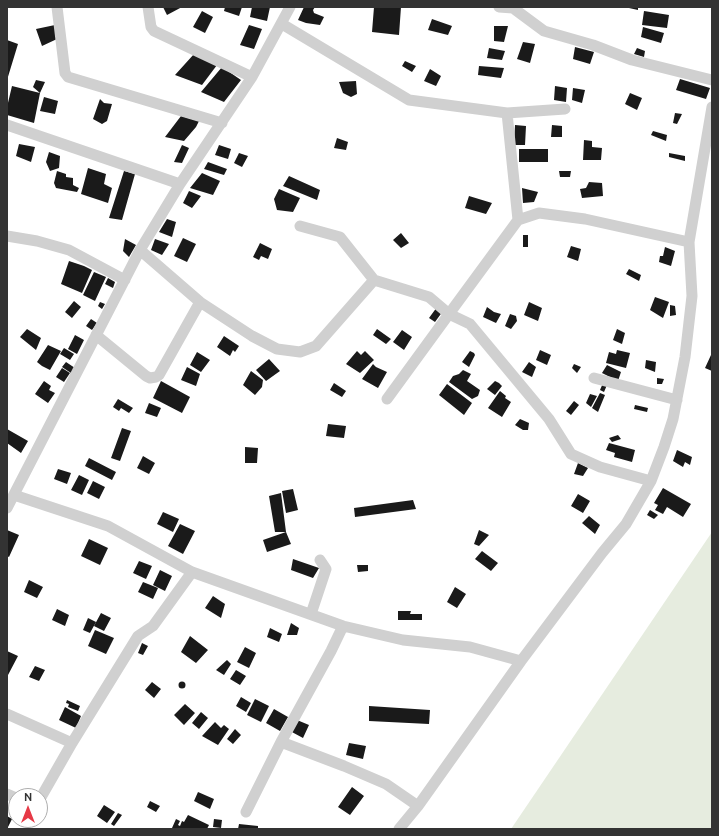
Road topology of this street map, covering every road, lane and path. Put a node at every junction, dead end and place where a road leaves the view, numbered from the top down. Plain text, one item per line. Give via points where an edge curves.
1 (57, 7) edge
2 (148, 7) edge
3 (290, 7) edge
4 (499, 7) edge
5 (282, 24) junction
6 (252, 78) junction
7 (712, 80) edge
8 (712, 107) edge
9 (564, 108) dead end
10 (507, 113) junction
11 (222, 123) junction
12 (7, 124) edge
13 (180, 184) junction
14 (518, 220) junction
15 (300, 226) dead end
16 (7, 236) edge
17 (689, 242) junction
18 (140, 250) junction
19 (125, 280) junction
20 (374, 280) junction
21 (200, 302) junction
22 (449, 314) junction
23 (96, 335) junction
24 (594, 378) dead end
25 (387, 399) dead end
26 (677, 400) junction
27 (651, 481) junction
28 (14, 495) junction
29 (7, 508) edge
30 (320, 560) dead end
31 (192, 572) junction
32 (311, 614) junction
33 (342, 626) junction
34 (521, 661) junction
35 (7, 714) edge
36 (281, 742) junction
37 (72, 743) junction
38 (46, 788) edge
39 (418, 806) junction
40 (246, 812) dead end
41 (399, 829) edge

1 - 11 street via 65,73 68,77
2 - 6 street via 154,31
3 - 5 street
4 - 7 street via 513,8 544,31 593,44 632,60
5 - 6 street
5 - 10 street via 409,100
6 - 11 street
8 - 17 street
9 - 10 street
10 - 14 street
11 - 13 street
12 - 13 street
13 - 18 street
14 - 17 street via 539,213 585,219
14 - 22 street
15 - 20 street via 340,237
16 - 19 street via 69,250
17 - 26 street via 692,296
18 - 19 street
18 - 21 street
19 - 23 street
20 - 21 street via 316,346 300,352 277,349
20 - 22 street via 429,297
21 - 23 street via 156,377 146,376
22 - 25 street
22 - 27 street via 470,324 549,419 570,454 600,467
23 - 28 street
24 - 26 street
26 - 27 street via 673,420
27 - 34 street via 626,524
28 - 29 street
28 - 31 street via 108,526
30 - 32 street via 326,569
31 - 32 street
31 - 37 street via 153,626 138,636
32 - 33 street
33 - 34 street via 403,640 470,647
33 - 36 street via 331,652
34 - 39 street
35 - 37 street
36 - 39 street via 386,784
36 - 40 street
37 - 38 street
39 - 41 street

